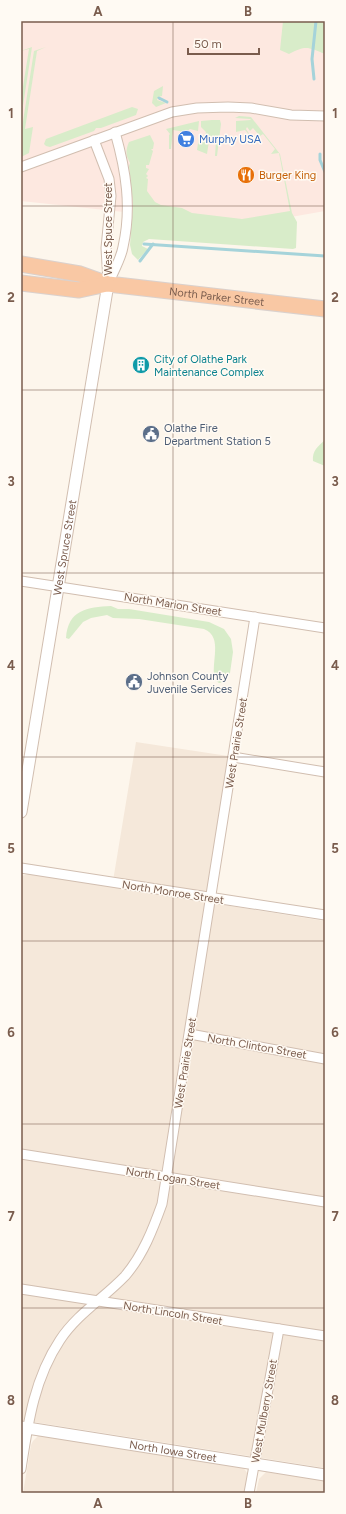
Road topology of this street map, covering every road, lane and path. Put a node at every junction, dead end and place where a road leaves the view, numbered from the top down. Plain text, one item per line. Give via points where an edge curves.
1 (325, 116) edge
2 (115, 132) junction
3 (94, 140) junction
4 (21, 167) edge
5 (21, 264) edge
6 (21, 283) edge
7 (108, 284) junction
8 (325, 309) edge
9 (21, 581) edge
10 (58, 587) junction
11 (255, 617) junction
12 (325, 628) edge
13 (234, 757) junction
14 (325, 772) edge
15 (21, 812) edge
16 (21, 868) edge
17 (211, 898) junction
18 (325, 915) edge
19 (190, 1034) junction
20 (325, 1058) edge
21 (21, 1154) edge
22 (167, 1177) junction
23 (325, 1202) edge
24 (21, 1289) edge
25 (97, 1301) junction
26 (279, 1329) junction
27 (325, 1336) edge
28 (24, 1428) edge
29 (254, 1464) junction
30 (21, 1469) edge
31 (325, 1475) edge
32 (249, 1493) edge

1 - 2 street via 292,115 251,108 197,108 172,112
2 - 3 street
2 - 7 street, West Spuce Street via 124,164 128,208 123,248
3 - 4 street
3 - 7 street, West Spuce Street via 109,179 111,196 106,248
5 - 7 highway, North Parker Street via 80,274
6 - 7 highway, North Parker Street via 79,290
7 - 8 highway, North Parker Street
7 - 10 street, West Spruce Street
9 - 10 street, North Marion Street
10 - 11 street, North Marion Street
10 - 15 street, West Spruce Street
11 - 12 street, North Marion Street
11 - 13 street, West Prairie Street
13 - 14 street
13 - 17 street, West Prairie Street
16 - 17 street, North Monroe Street
17 - 18 street, North Monroe Street
17 - 19 street, West Prairie Street
19 - 20 street, North Clinton Street
19 - 22 street, West Prairie Street
21 - 22 street, North Logan Street
22 - 23 street, North Logan Street
22 - 25 street, West Prairie Street via 153,1231 140,1255 125,1276
24 - 25 street, North Lincoln Street
25 - 26 street, North Lincoln Street
25 - 28 street, West Prairie Street via 67,1330 45,1366
26 - 27 street, North Lincoln Street
26 - 29 street, West Mulberry Street
28 - 29 street, North Iowa Street
28 - 30 street, West Prairie Street
29 - 31 street, North Iowa Street
29 - 32 street, West Mulberry Street

